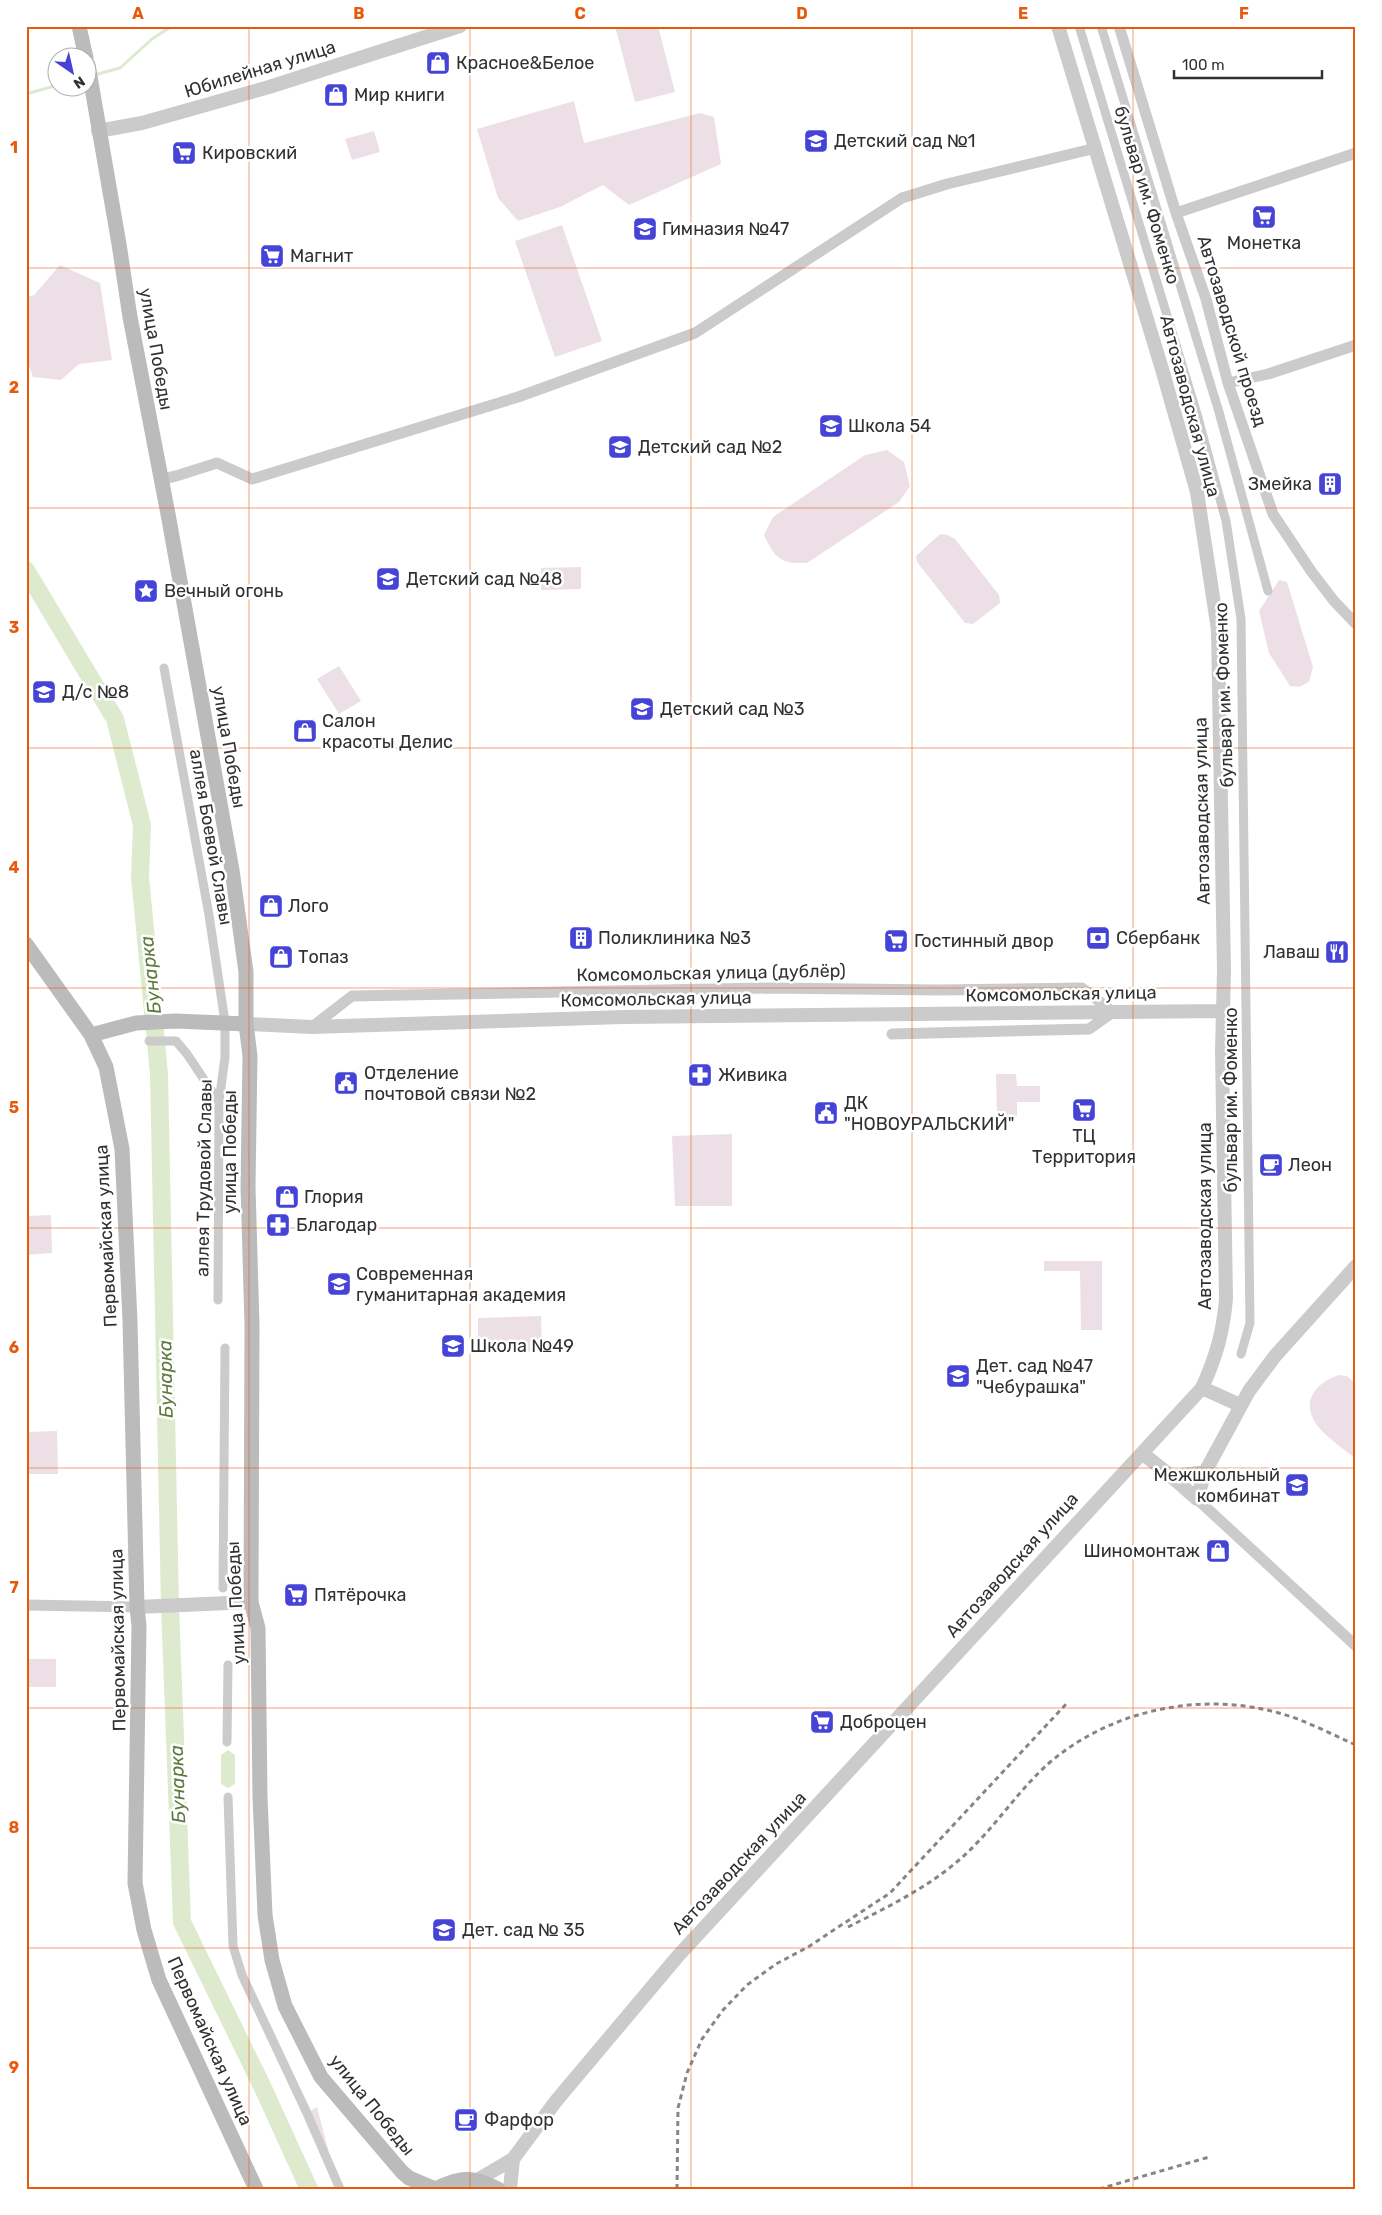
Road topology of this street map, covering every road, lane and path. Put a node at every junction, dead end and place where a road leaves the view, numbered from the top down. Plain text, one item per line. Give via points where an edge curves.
1 (79, 26) edge
2 (460, 26) edge
3 (1058, 26) edge
4 (1079, 26) edge
5 (1101, 26) edge
6 (1120, 26) edge
7 (84, 48) edge
8 (93, 98) edge
9 (98, 131) junction
10 (1096, 148) junction
11 (1356, 153) edge
12 (1176, 213) junction
13 (1356, 345) edge
14 (1228, 383) junction
15 (162, 479) junction
16 (1268, 591) dead end
17 (1356, 624) edge
18 (164, 668) dead end
19 (26, 944) edge
20 (1223, 1011) junction
21 (1113, 1012) junction
22 (225, 1017) junction
23 (246, 1024) junction
24 (312, 1027) junction
25 (892, 1034) dead end
26 (91, 1036) junction
27 (149, 1041) dead end
28 (225, 1057) joint
29 (219, 1102) junction
30 (1356, 1266) edge
31 (218, 1300) dead end
32 (225, 1348) dead end
33 (1240, 1354) dead end
34 (1202, 1388) junction
35 (1240, 1404) junction
36 (1142, 1453) junction
37 (1205, 1472) junction
38 (1172, 1477) junction
39 (1196, 1499) junction
40 (223, 1588) dead end
41 (251, 1602) junction
42 (26, 1604) edge
43 (137, 1607) junction
44 (1356, 1646) edge
45 (228, 1665) dead end
46 (227, 1742) dead end
47 (228, 1797) dead end
48 (513, 2159) junction
49 (479, 2180) junction
50 (409, 2183) edge
51 (256, 2189) edge
52 (340, 2189) edge
53 (435, 2189) edge
54 (498, 2189) edge
55 (510, 2189) edge

1 - 7 main road
2 - 9 street, Юбилейная улица via 269,87 142,123
3 - 10 street, Автозаводская улица
4 - 33 street, бульвар им. Фоменко via 1198,414 1226,522 1241,619 1250,1323
5 - 16 street, бульвар им. Фоменко via 1219,412
6 - 12 street, Автозаводской проезд
8 - 9 main road, улица Победы
9 - 15 main road, улица Победы
10 - 15 street via 902,198 695,332 518,397 252,479 217,463
10 - 20 street, Автозаводская улица via 1197,492 1218,630
11 - 12 street
12 - 14 street, Автозаводской проезд via 1206,299
13 - 14 street via 1268,374
14 - 17 street, Автозаводской проезд via 1273,514 1317,579
15 - 23 main road, улица Победы via 232,870 246,972
18 - 22 street, аллея Боевой Славы
19 - 26 main road
20 - 21 street, Комсомольская улица
20 - 34 street, Автозаводская улица via 1226,1299 1224,1327
21 - 24 street, Комсомольская улица via 623,1017
21 - 24 street, Комсомольская улица (дублёр) via 1082,988 770,988 352,996
21 - 25 street via 1089,1029
22 - 23 main road, Комсомольская улица
22 - 26 main road, Комсомольская улица via 136,1023
22 - 28 street, аллея Боевой Славы
23 - 24 street, Комсомольская улица
23 - 41 main road, улица Победы via 250,1056
26 - 43 main road, Первомайская улица via 106,1068 122,1149
27 - 29 street via 176,1041
28 - 29 street, аллея Трудовой Славы
29 - 31 street, аллея Трудовой Славы
30 - 35 street via 1275,1356
32 - 40 street
34 - 35 street
34 - 36 street, Автозаводская улица
35 - 37 street
36 - 38 street
36 - 48 street, Автозаводская улица via 678,1956 556,2101
37 - 38 street
37 - 39 street
38 - 39 street
39 - 44 street
41 - 43 street
41 - 50 main road, улица Победы via 258,1628 260,1806 265,1915 272,1960 286,2006 322,2077
42 - 43 street
43 - 51 main road, Первомайская улица via 140,1626 135,1883 144,1930 160,1980
45 - 46 street
47 - 52 street via 233,1946 242,1975
48 - 49 street
48 - 55 street
49 - 53 main road via 457,2179
49 - 54 main road
50 - 53 main road

